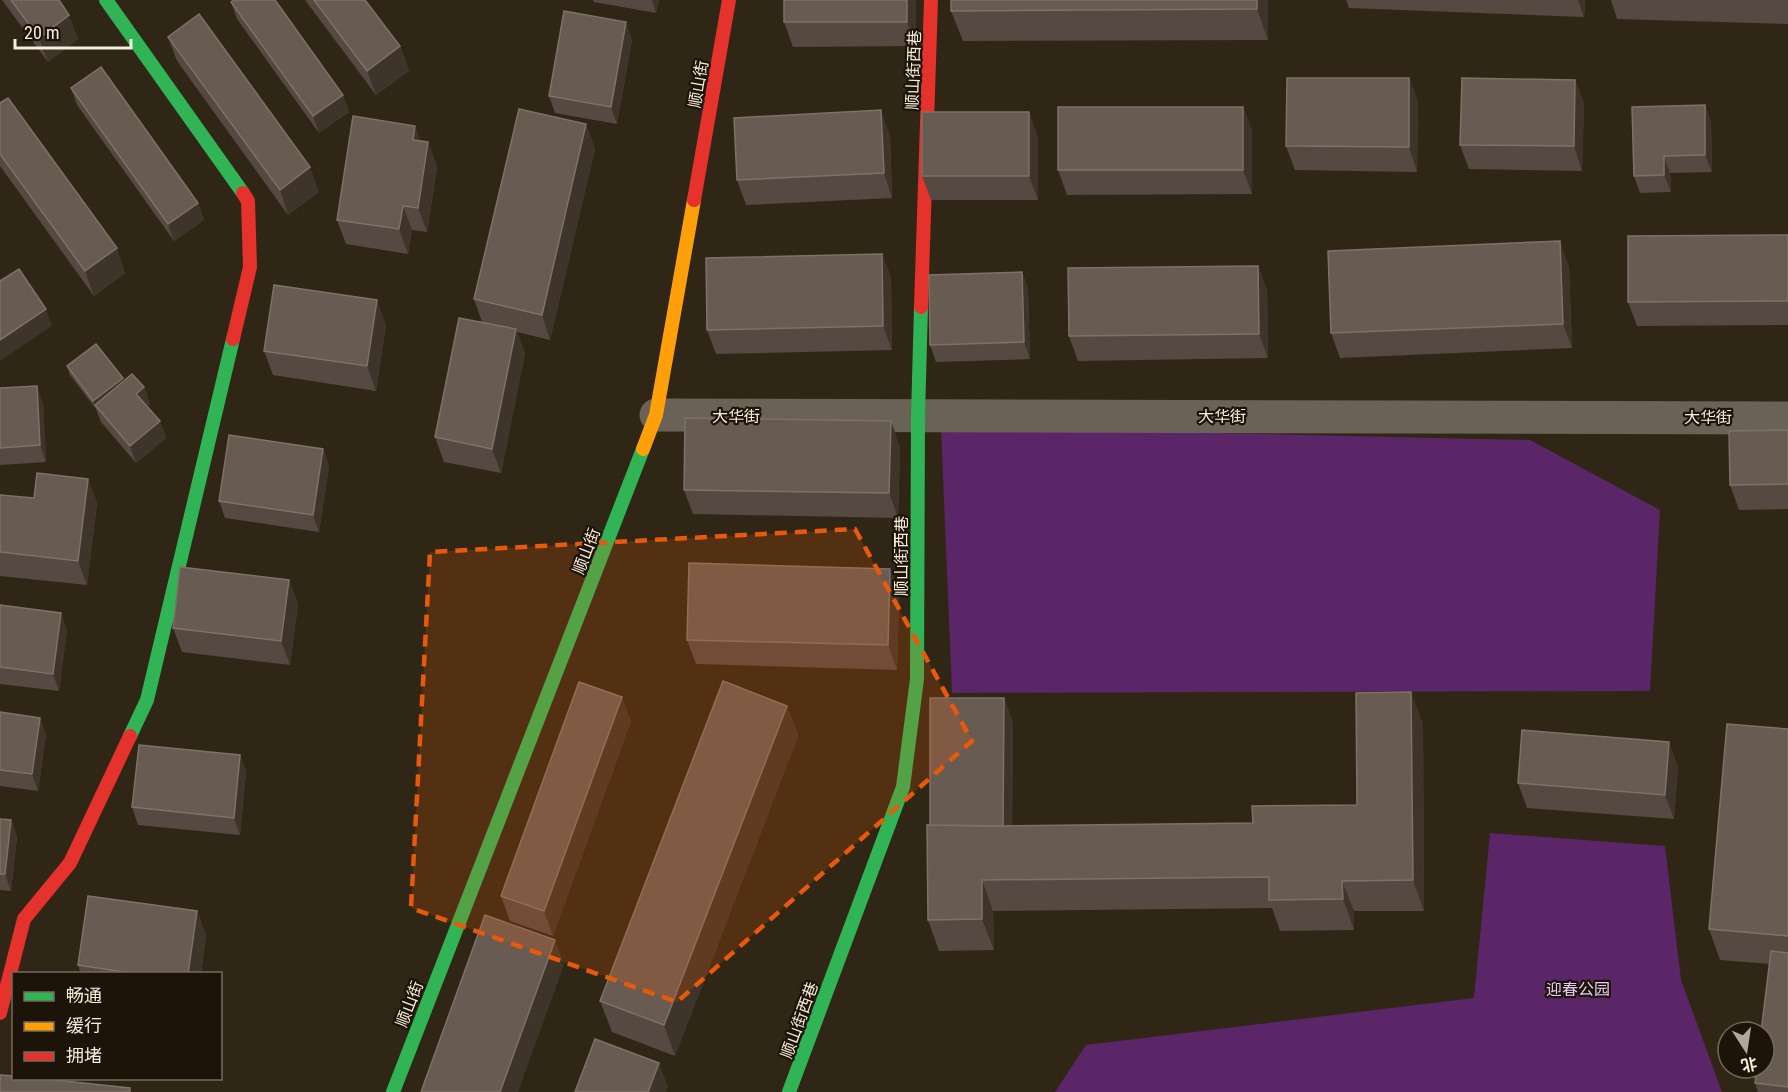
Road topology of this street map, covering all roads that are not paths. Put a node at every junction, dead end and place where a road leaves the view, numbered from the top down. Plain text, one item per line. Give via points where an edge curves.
1 (106, 0) edge
2 (729, 0) edge
3 (931, 0) edge
4 (656, 415) junction
5 (918, 416) junction
6 (1788, 418) edge
7 (0, 1013) edge
8 (393, 1092) edge
9 (789, 1092) edge

1 - 7 street via 248,201 250,267 147,700 70,863 24,919
2 - 4 street, 顺山街
3 - 5 street, 顺山街西巷
4 - 5 street, 大华街
4 - 8 street, 顺山街
5 - 6 street, 大华街
5 - 9 street, 顺山街西巷 via 917,678 903,787

